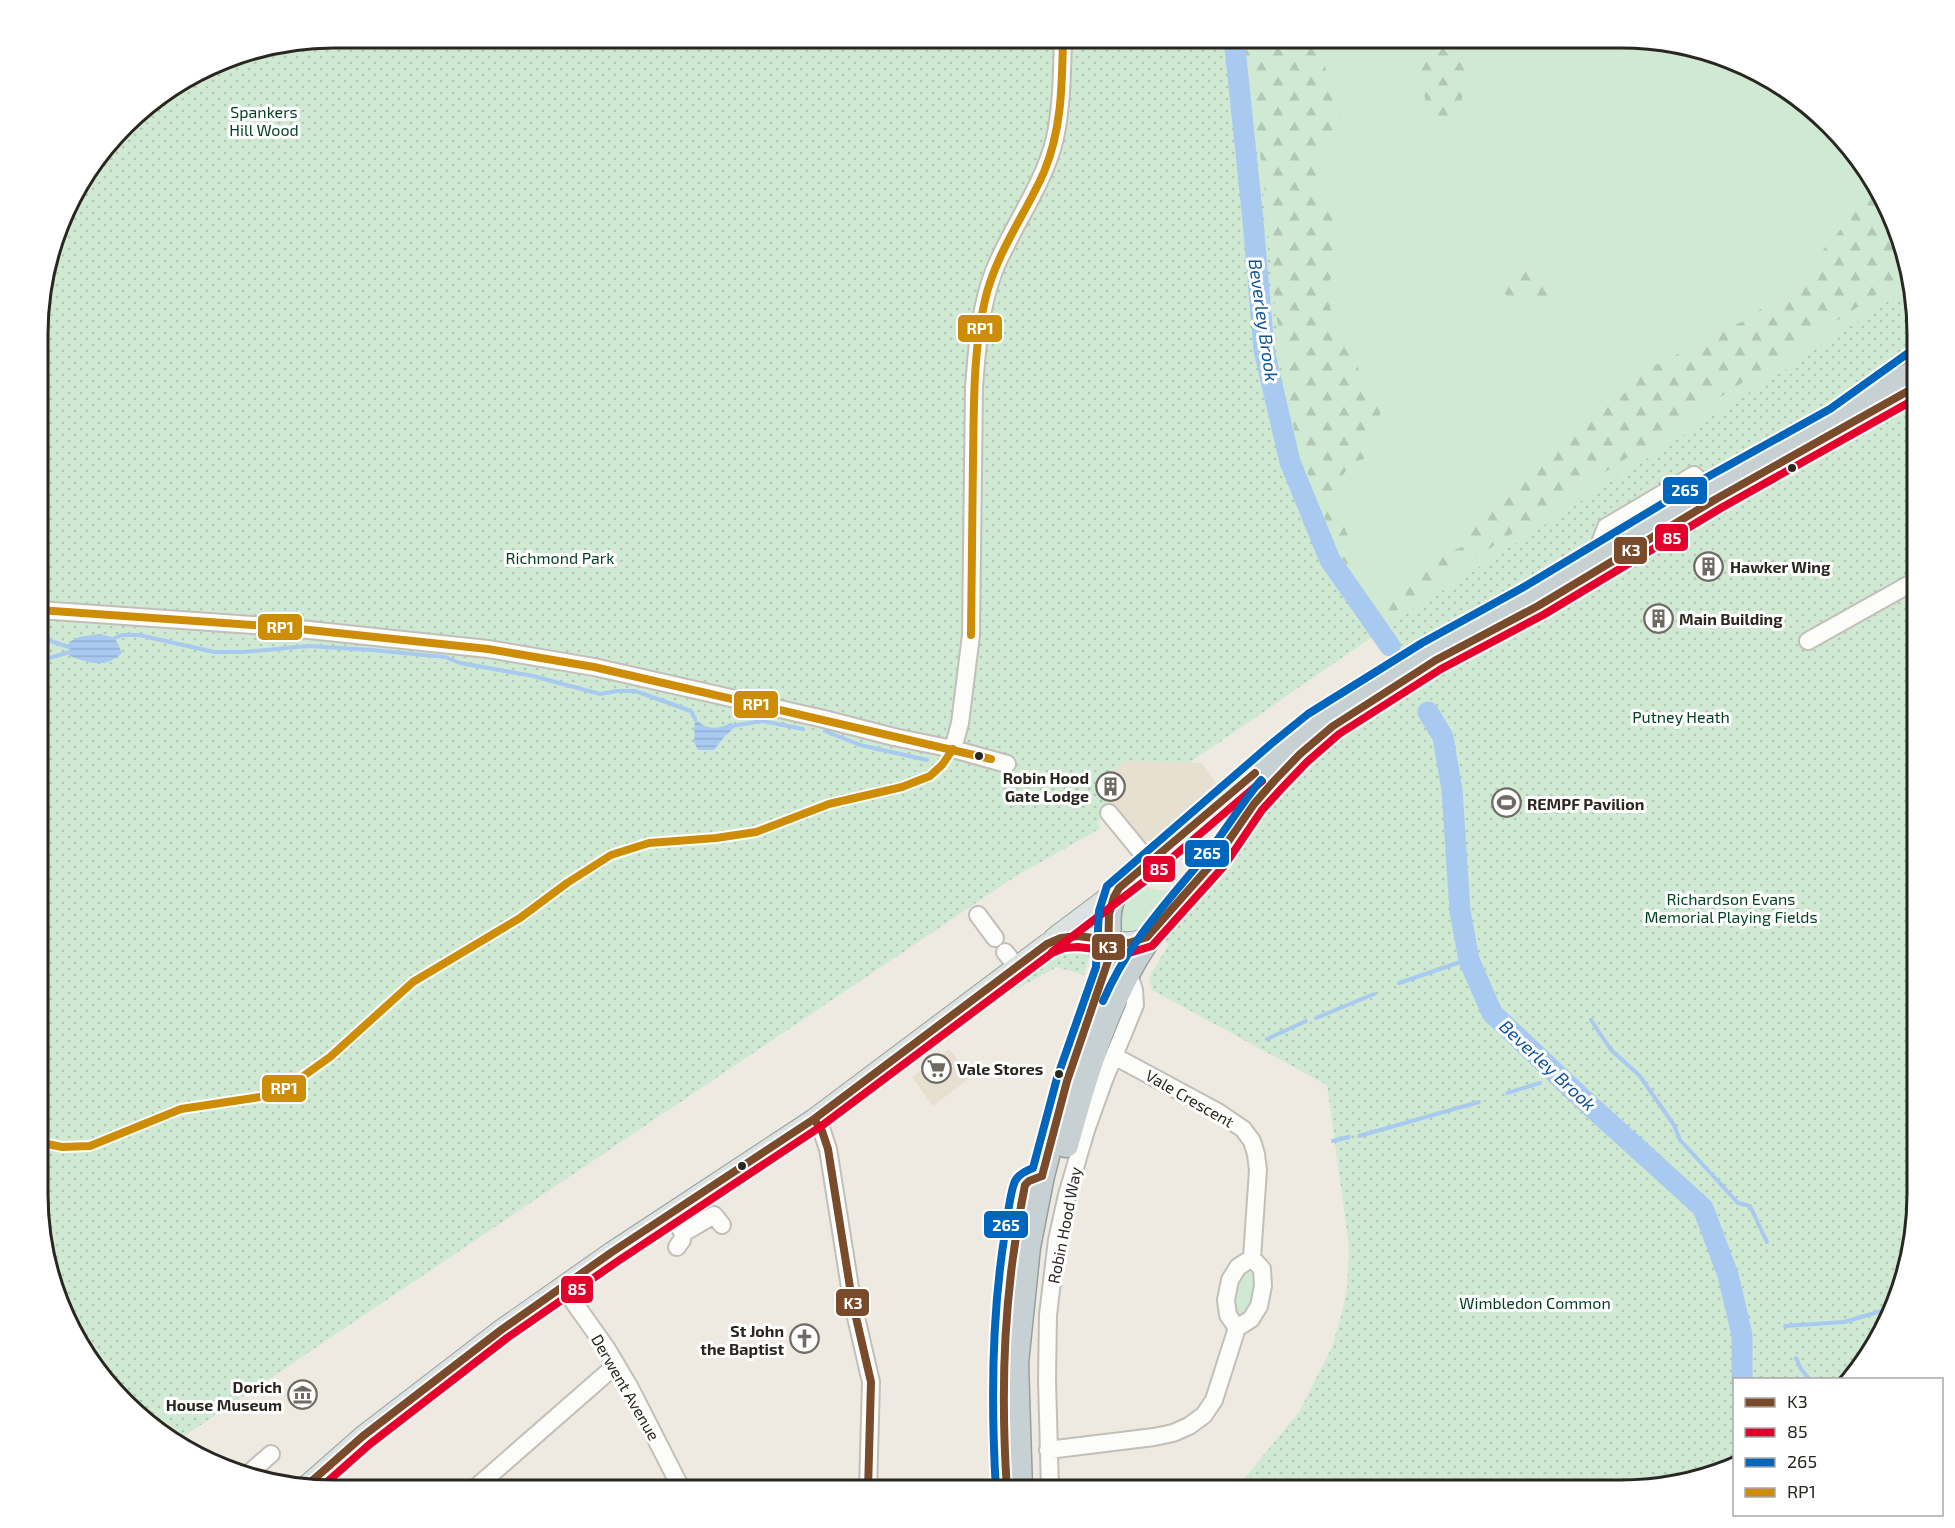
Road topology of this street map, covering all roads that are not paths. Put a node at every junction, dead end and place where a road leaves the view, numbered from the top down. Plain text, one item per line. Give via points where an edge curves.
1 (1062, 48) edge
2 (1907, 366) edge
3 (1907, 377) edge
4 (1907, 392) edge
5 (1836, 418) junction
6 (1907, 586) edge
7 (48, 611) edge
8 (1808, 641) dead end
9 (1329, 721) junction
10 (953, 749) junction
11 (1007, 764) dead end
12 (1109, 813) dead end
13 (1150, 863) junction
14 (1119, 888) junction
15 (978, 915) dead end
16 (1153, 932) junction
17 (1110, 940) junction
18 (1047, 944) junction
19 (1006, 952) junction
20 (1128, 972) junction
21 (1114, 1056) junction
22 (814, 1119) junction
23 (1034, 1181) junction
24 (671, 1213) junction
25 (722, 1225) dead end
26 (1252, 1258) junction
27 (563, 1287) junction
28 (1237, 1328) junction
29 (616, 1365) junction
30 (1048, 1450) junction
31 (271, 1454) dead end
32 (258, 1469) edge
33 (314, 1479) edge
34 (484, 1480) edge
35 (677, 1480) edge
36 (868, 1480) edge
37 (1006, 1480) edge
38 (1020, 1480) edge
39 (1035, 1480) edge
40 (1050, 1480) edge

1 - 10 street via 1054,139 1046,165 994,271 982,318 974,387 972,635
2 - 5 highway
3 - 5 highway
4 - 9 highway via 1716,499 1538,606
5 - 9 highway via 1427,652
6 - 8 street
7 - 10 street via 281,627 488,649 594,667
9 - 13 highway via 1290,742
9 - 16 highway, Robin Hood Way via 1254,804 1216,859
10 - 11 street
12 - 13 street
13 - 14 highway
14 - 17 highway, Robin Hood Way via 1108,912
14 - 18 main road
15 - 19 street
16 - 17 main road via 1136,942
16 - 20 highway, Robin Hood Way
17 - 18 main road via 1078,936
17 - 23 highway, Robin Hood Way via 1106,970
18 - 19 main road
19 - 22 main road
20 - 21 street, Robin Hood Way via 1136,1002
20 - 39 highway, Robin Hood Way via 1074,1118 1044,1238 1031,1380
21 - 26 street, Vale Crescent via 1218,1112 1252,1141 1258,1170
21 - 30 street, Robin Hood Way via 1086,1130 1058,1240 1048,1315
22 - 24 main road
22 - 36 street via 828,1149 852,1300 872,1382
23 - 37 street, Robin Hood Way via 1011,1258 1004,1322 1002,1416
23 - 38 highway, Robin Hood Way via 1016,1363
24 - 25 street via 680,1240 714,1215
24 - 27 main road
26 - 28 street via 1238,1267 1230,1280 1228,1315
26 - 28 street, Vale Crescent via 1262,1269 1261,1296 1251,1319
27 - 29 street, Derwent Avenue
27 - 33 main road via 363,1436
28 - 30 street, Vale Crescent via 1214,1400 1204,1415 1189,1426 1154,1437
29 - 34 street
29 - 35 street, Derwent Avenue
30 - 40 street, Robin Hood Way
31 - 32 street

